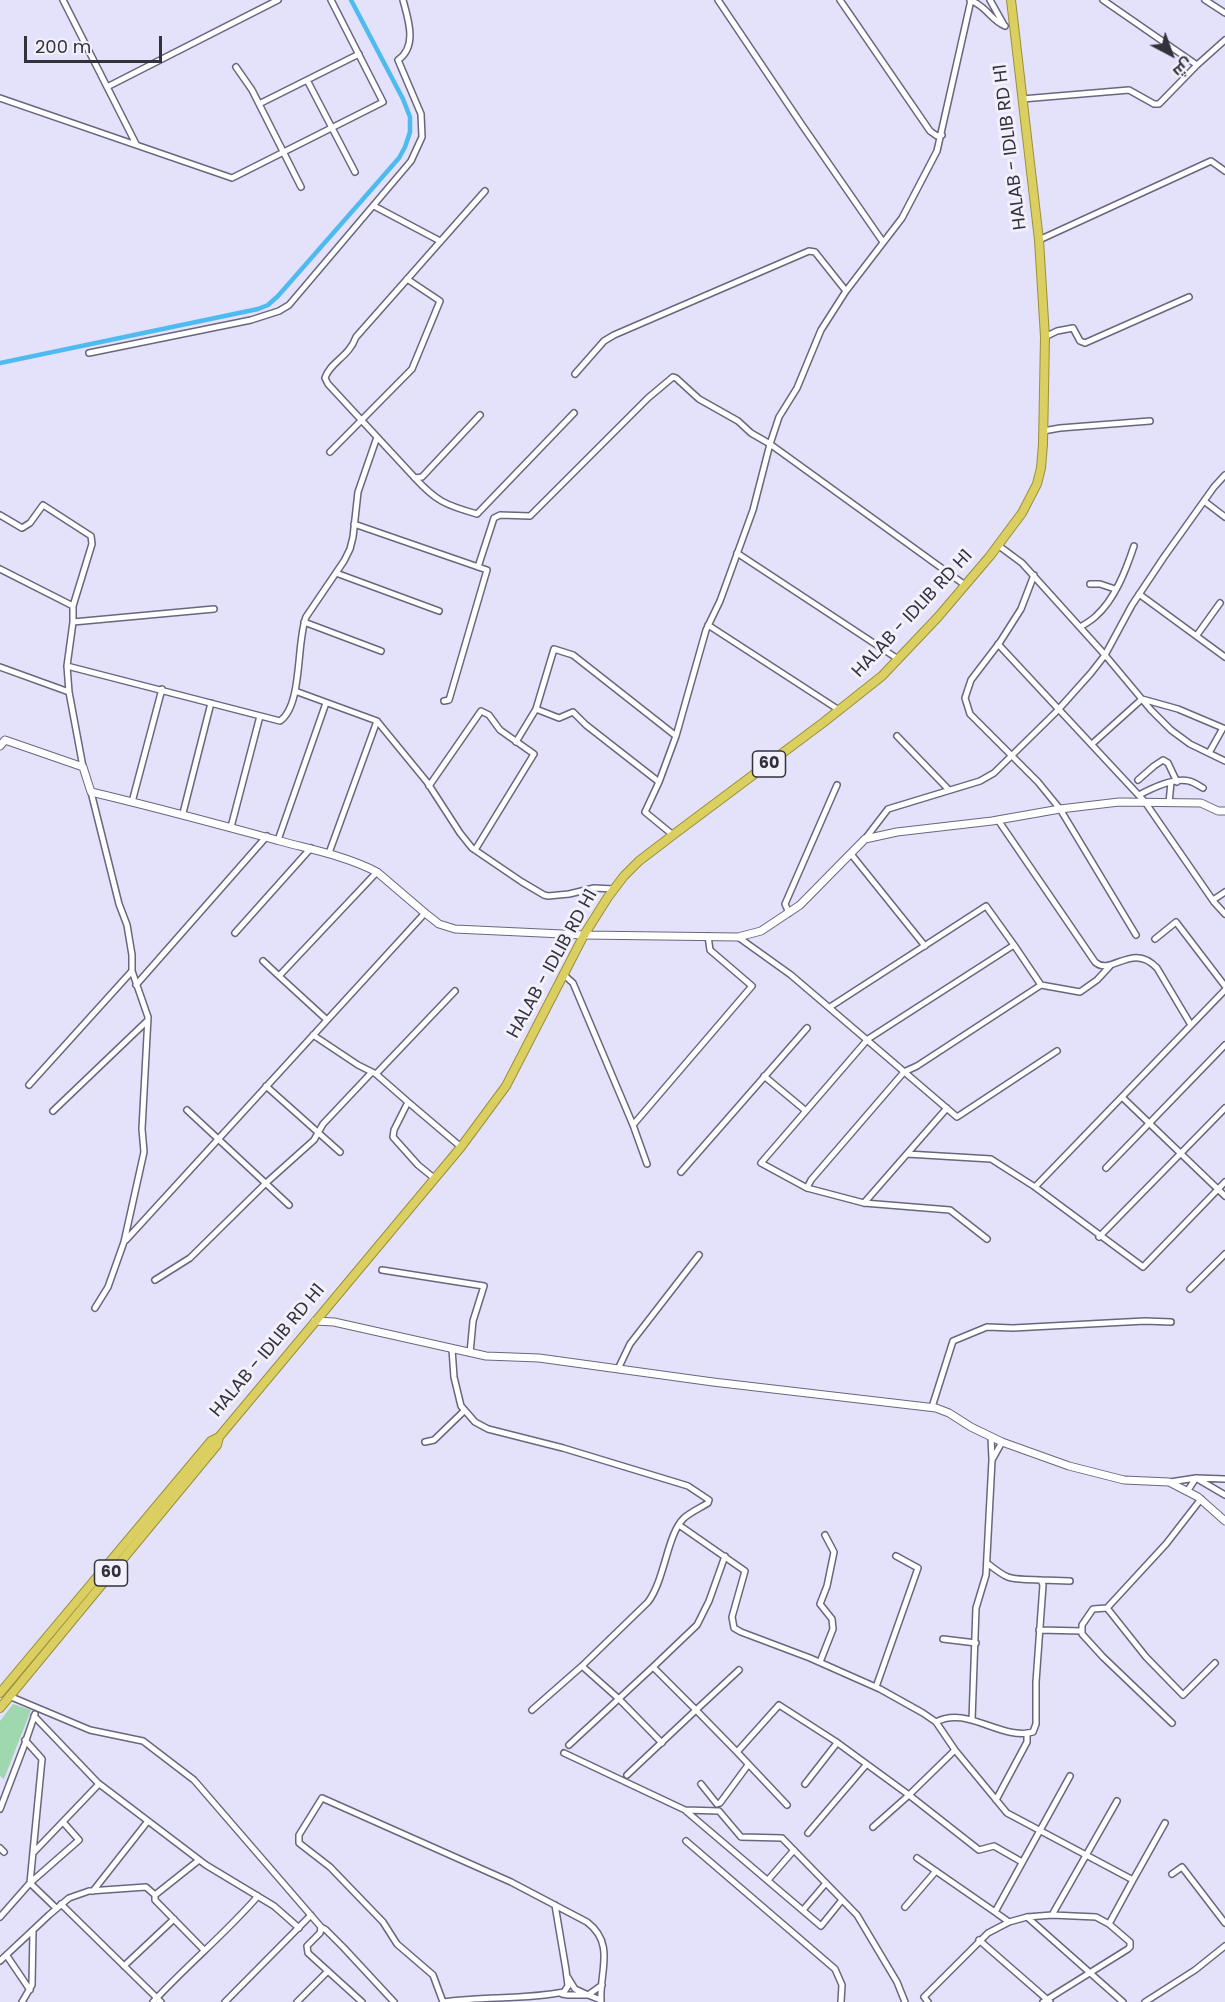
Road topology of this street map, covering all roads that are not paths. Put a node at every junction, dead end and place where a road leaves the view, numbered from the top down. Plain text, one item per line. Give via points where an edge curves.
1 (63, 0) edge
2 (278, 0) edge
3 (332, 0) edge
4 (403, 0) edge
5 (718, 0) edge
6 (840, 0) edge
7 (971, 0) edge
8 (990, 0) edge
9 (1103, 0) edge
10 (1205, 0) edge
11 (1012, 1) edge
12 (1225, 13) edge
13 (1009, 27) junction
14 (1225, 40) edge
15 (1219, 47) junction
16 (1225, 53) edge
17 (359, 54) junction
18 (1197, 65) junction
19 (236, 67) dead end
20 (307, 80) junction
21 (107, 87) junction
22 (0, 98) edge
23 (1022, 99) junction
24 (259, 104) junction
25 (332, 127) junction
26 (942, 135) junction
27 (136, 144) junction
28 (283, 152) junction
29 (1225, 171) edge
30 (355, 172) dead end
31 (301, 187) dead end
32 (484, 191) dead end
33 (374, 206) junction
34 (1039, 240) junction
35 (440, 242) junction
36 (883, 242) junction
37 (407, 279) junction
38 (846, 291) junction
39 (1189, 297) dead end
40 (1045, 338) junction
41 (89, 353) dead end
42 (574, 374) dead end
43 (574, 413) dead end
44 (480, 415) dead end
45 (362, 421) junction
46 (1150, 421) dead end
47 (1043, 431) junction
48 (377, 438) junction
49 (770, 444) junction
50 (330, 452) dead end
51 (410, 473) junction
52 (1225, 475) edge
53 (1204, 501) junction
54 (0, 515) edge
55 (1225, 518) edge
56 (354, 524) junction
57 (999, 546) junction
58 (1134, 546) dead end
59 (737, 553) junction
60 (478, 567) junction
61 (0, 569) edge
62 (336, 573) junction
63 (1034, 576) junction
64 (1090, 584) dead end
65 (965, 585) junction
66 (1115, 589) junction
67 (1139, 594) junction
68 (1220, 603) dead end
69 (73, 606) junction
70 (214, 609) dead end
71 (439, 611) dead end
72 (73, 622) junction
73 (304, 622) junction
74 (708, 625) junction
75 (1080, 627) junction
76 (1197, 635) junction
77 (998, 644) junction
78 (381, 651) dead end
79 (1105, 655) junction
80 (1225, 657) edge
81 (898, 659) junction
82 (67, 666) junction
83 (0, 667) edge
84 (162, 689) junction
85 (295, 691) junction
86 (69, 692) junction
87 (1142, 699) junction
88 (444, 702) dead end
89 (211, 703) junction
90 (326, 703) junction
91 (536, 709) junction
92 (1060, 709) junction
93 (839, 710) junction
94 (260, 716) junction
95 (377, 721) junction
96 (1224, 726) edge
97 (675, 736) junction
98 (897, 736) dead end
99 (2, 742) edge
100 (516, 742) junction
101 (1092, 744) junction
102 (1209, 753) junction
103 (1011, 756) junction
104 (1225, 761) edge
105 (83, 767) junction
106 (1138, 780) dead end
107 (659, 782) junction
108 (1174, 782) junction
109 (837, 785) dead end
110 (429, 786) junction
111 (1203, 788) dead end
112 (949, 790) junction
113 (91, 792) junction
114 (1138, 795) junction
115 (132, 802) junction
116 (1145, 802) junction
117 (1169, 803) junction
118 (1060, 809) junction
119 (1225, 811) edge
120 (183, 813) junction
121 (998, 820) junction
122 (231, 826) junction
123 (673, 834) junction
124 (267, 836) junction
125 (865, 839) junction
126 (278, 840) junction
127 (311, 848) junction
128 (475, 850) junction
129 (329, 853) junction
130 (851, 854) junction
131 (377, 872) junction
132 (614, 889) junction
133 (1225, 892) edge
134 (1213, 900) junction
135 (425, 913) junction
136 (789, 913) junction
137 (1225, 914) edge
138 (235, 933) dead end
139 (584, 935) junction
140 (1136, 935) dead end
141 (708, 936) junction
142 (738, 936) junction
143 (1155, 939) dead end
144 (1014, 945) junction
145 (925, 946) junction
146 (263, 961) dead end
147 (1110, 966) junction
148 (132, 971) junction
149 (563, 974) junction
150 (279, 976) junction
151 (136, 985) junction
152 (1041, 985) junction
153 (1225, 988) edge
154 (455, 991) dead end
155 (830, 1007) junction
156 (327, 1020) junction
157 (146, 1022) junction
158 (1191, 1026) junction
159 (807, 1028) dead end
160 (313, 1035) junction
161 (868, 1039) junction
162 (1225, 1045) edge
163 (1057, 1051) dead end
164 (904, 1072) junction
165 (374, 1073) junction
166 (764, 1076) junction
167 (29, 1085) dead end
168 (266, 1086) junction
169 (1122, 1097) junction
170 (408, 1102) junction
171 (947, 1108) junction
172 (1225, 1108) edge
173 (187, 1110) dead end
174 (53, 1111) dead end
175 (806, 1111) junction
176 (1149, 1123) junction
177 (633, 1125) junction
178 (319, 1132) junction
179 (218, 1138) junction
180 (461, 1148) junction
181 (340, 1152) dead end
182 (907, 1154) junction
183 (1181, 1154) junction
184 (647, 1164) dead end
185 (1106, 1168) dead end
186 (681, 1172) dead end
187 (434, 1178) junction
188 (1225, 1182) edge
189 (266, 1183) junction
190 (1035, 1187) junction
191 (807, 1188) junction
192 (1218, 1189) junction
193 (1225, 1196) edge
194 (864, 1203) junction
195 (289, 1204) dead end
196 (1099, 1237) junction
197 (987, 1239) dead end
198 (124, 1242) junction
199 (1225, 1254) edge
200 (699, 1255) dead end
201 (382, 1270) dead end
202 (154, 1280) dead end
203 (1190, 1289) dead end
204 (95, 1308) dead end
205 (314, 1321) junction
206 (1171, 1322) dead end
207 (453, 1349) junction
208 (470, 1353) junction
209 (618, 1369) junction
210 (932, 1407) junction
211 (464, 1411) junction
212 (219, 1437) junction
213 (991, 1437) junction
214 (425, 1442) dead end
215 (1002, 1442) junction
216 (992, 1460) junction
217 (1196, 1479) junction
218 (1225, 1479) edge
219 (1168, 1482) junction
220 (1188, 1490) junction
221 (1225, 1495) edge
222 (1201, 1499) junction
223 (1225, 1521) edge
224 (679, 1525) junction
225 (133, 1534) junction
226 (825, 1535) dead end
227 (725, 1556) junction
228 (896, 1556) dead end
229 (987, 1563) junction
230 (118, 1565) junction
231 (1041, 1580) junction
232 (1070, 1581) dead end
233 (1107, 1608) junction
234 (53, 1628) junction
235 (1039, 1630) junction
236 (1082, 1631) junction
237 (943, 1640) dead end
238 (976, 1643) junction
239 (820, 1662) junction
240 (1215, 1663) dead end
241 (582, 1666) junction
242 (653, 1667) junction
243 (30, 1670) junction
244 (739, 1670) dead end
245 (876, 1687) junction
246 (4, 1694) edge
247 (619, 1699) junction
248 (35, 1707) junction
249 (0, 1708) edge
250 (532, 1710) dead end
251 (696, 1710) junction
252 (34, 1716) junction
253 (972, 1720) junction
254 (936, 1722) junction
255 (1172, 1723) dead end
256 (1027, 1733) junction
257 (25, 1740) junction
258 (662, 1743) junction
259 (837, 1743) junction
260 (569, 1745) dead end
261 (955, 1750) junction
262 (737, 1752) junction
263 (564, 1753) dead end
264 (748, 1765) junction
265 (866, 1765) junction
266 (627, 1775) dead end
267 (1070, 1776) dead end
268 (99, 1784) junction
269 (701, 1784) dead end
270 (805, 1784) dead end
271 (909, 1795) junction
272 (996, 1800) junction
273 (1117, 1801) dead end
274 (787, 1805) dead end
275 (0, 1809) edge
276 (685, 1810) junction
277 (148, 1821) junction
278 (63, 1822) junction
279 (1165, 1823) dead end
280 (873, 1827) dead end
281 (1039, 1831) junction
282 (808, 1833) dead end
283 (686, 1841) dead end
284 (794, 1850) junction
285 (33, 1852) junction
286 (1086, 1856) junction
287 (917, 1858) dead end
288 (199, 1860) junction
289 (1023, 1862) junction
290 (936, 1871) junction
291 (1172, 1874) dead end
292 (768, 1880) junction
293 (1133, 1880) junction
294 (30, 1883) junction
295 (826, 1883) junction
296 (93, 1891) junction
297 (155, 1895) junction
298 (258, 1896) junction
299 (843, 1900) junction
300 (555, 1905) junction
301 (58, 1906) junction
302 (905, 1907) dead end
303 (802, 1910) junction
304 (995, 1912) junction
305 (311, 1915) junction
306 (1052, 1915) junction
307 (0, 1917) edge
308 (1027, 1917) junction
309 (174, 1919) junction
310 (1009, 1922) junction
311 (1225, 1923) edge
312 (1108, 1924) junction
313 (321, 1927) junction
314 (299, 1928) junction
315 (33, 1930) junction
316 (979, 1940) junction
317 (1225, 1946) edge
318 (204, 1950) junction
319 (0, 1951) edge
320 (4, 1958) edge
321 (124, 1966) junction
322 (328, 1971) junction
323 (1090, 1973) junction
324 (567, 1975) junction
325 (602, 1985) junction
326 (29, 1993) junction
327 (560, 1993) junction
328 (588, 1995) junction
329 (924, 1997) junction
330 (573, 1999) edge
331 (157, 2001) edge
332 (601, 2001) edge
333 (1047, 2001) edge
334 (22, 2002) edge
335 (32, 2002) edge
336 (225, 2002) edge
337 (297, 2002) edge
338 (362, 2002) edge
339 (394, 2002) edge
340 (841, 2002) edge
341 (905, 2002) edge
342 (919, 2002) edge
343 (928, 2002) edge
344 (1123, 2002) edge
345 (1145, 2002) edge

1 - 21 street
2 - 21 street
3 - 17 street
4 - 33 street via 412,37 405,55 398,60 421,114 422,137 411,161
5 - 36 street
6 - 26 street via 930,131
7 - 13 street via 985,8 999,24
7 - 26 street
8 - 13 street
9 - 18 street
10 - 12 street
11 - 13 highway, HALAB - IDLIB RD H1 / 60
13 - 23 highway, HALAB - IDLIB RD H1 / 60
14 - 15 street
15 - 16 street
15 - 18 street
17 - 20 street
17 - 25 street via 383,102
18 - 23 street via 1159,104 1129,90
19 - 24 street
20 - 24 street
20 - 25 street
21 - 27 street
22 - 27 street
23 - 34 highway, HALAB - IDLIB RD H1 / 60
24 - 28 street
25 - 28 street
25 - 30 street
26 - 36 street via 906,212
27 - 28 street via 232,178
28 - 31 street
29 - 34 street via 1211,161
32 - 35 street
33 - 35 street
33 - 41 street via 289,305 279,311
34 - 40 highway, HALAB - IDLIB RD H1 / 60
35 - 37 street
36 - 38 street
37 - 45 street via 440,301 412,369
37 - 45 street via 325,378
38 - 42 street via 815,252 809,251 614,335
38 - 49 street via 821,330
39 - 40 street via 1085,343 1073,328
40 - 47 highway, HALAB - IDLIB RD H1 / 60
43 - 51 street via 477,514 437,500
44 - 51 street via 422,477 415,478
45 - 48 street
45 - 50 street
46 - 47 street
47 - 57 highway, HALAB - IDLIB RD H1 / 60 via 1037,484
48 - 51 street
48 - 56 street via 358,492
49 - 59 street
49 - 60 street via 706,404 673,377 530,516 500,514 494,518
49 - 65 street
52 - 53 street
53 - 55 street
53 - 67 street
54 - 69 street via 22,528 43,505 91,536
56 - 60 street
56 - 62 street via 350,549
57 - 63 street
57 - 65 highway, HALAB - IDLIB RD H1 / 60
58 - 66 street
59 - 74 street
59 - 81 street
60 - 88 street via 487,570 449,700
61 - 69 street
62 - 71 street
62 - 73 street
63 - 75 street
63 - 77 street via 1021,609
64 - 66 street
65 - 81 highway, HALAB - IDLIB RD H1 / 60
66 - 75 street via 1095,617
67 - 76 street
67 - 79 street
68 - 76 street
69 - 72 street
70 - 72 street
72 - 82 street
73 - 78 street
73 - 85 street
74 - 93 street
74 - 97 street
75 - 79 street
76 - 80 street
77 - 92 street
77 - 103 street via 971,680 965,698 970,714
79 - 87 street
79 - 92 street
81 - 93 highway, HALAB - IDLIB RD H1 / 60
82 - 84 street
82 - 86 street
83 - 86 street
84 - 89 street
84 - 115 street
85 - 90 street
85 - 94 street via 280,721
86 - 105 street
87 - 96 street
87 - 101 street
87 - 102 street via 1171,730
89 - 94 street
89 - 120 street
90 - 95 street
90 - 126 street
91 - 97 street via 554,649 573,655
91 - 100 street
91 - 107 street via 559,718 573,712
92 - 101 street
92 - 103 street
93 - 123 highway, HALAB - IDLIB RD H1 / 60
94 - 122 street
95 - 110 street
95 - 129 street
96 - 102 street
97 - 107 street
98 - 112 street
99 - 105 street
100 - 110 street via 481,711
100 - 128 street via 534,754
101 - 114 street
102 - 104 street
103 - 112 street via 980,781
103 - 118 street
105 - 113 street
106 - 108 street via 1163,760 1168,763
107 - 123 street via 645,812
108 - 111 street via 1189,780
108 - 114 street
108 - 117 street
109 - 136 street via 785,904
110 - 128 street
112 - 125 street via 888,809
113 - 115 street
113 - 148 street via 127,925
114 - 116 street
115 - 120 street
116 - 117 street
116 - 118 street
116 - 134 street
117 - 119 street via 1201,803
118 - 121 street
118 - 140 street
120 - 122 street
121 - 125 street
121 - 147 street via 1095,962
122 - 124 street
123 - 132 highway, HALAB - IDLIB RD H1 / 60 via 639,861
124 - 126 street
124 - 151 street
125 - 130 street
126 - 127 street
127 - 129 street
127 - 138 street
128 - 132 street via 544,895
129 - 131 street
130 - 136 street
130 - 145 street
131 - 135 street
131 - 150 street
132 - 139 highway, HALAB - IDLIB RD H1 / 60
133 - 134 street
134 - 137 street
135 - 139 street via 439,924 455,929
135 - 156 street
136 - 142 street via 761,931
139 - 141 street
139 - 149 highway, HALAB - IDLIB RD H1 / 60
141 - 142 street
141 - 177 street via 710,950 752,986
142 - 155 street
143 - 153 street via 1176,922
144 - 145 street via 986,906
144 - 152 street
144 - 161 street
145 - 155 street
146 - 150 street
147 - 152 street via 1080,992
147 - 158 street via 1135,958 1152,962
148 - 151 street
148 - 167 street
149 - 177 street via 573,983
149 - 180 highway, HALAB - IDLIB RD H1 / 60 via 506,1086
150 - 156 street
151 - 157 street via 148,1017
152 - 164 street
153 - 158 street
154 - 165 street
155 - 161 street
156 - 160 street
157 - 174 street
157 - 198 street via 141,1129 144,1152
158 - 169 street
159 - 166 street
160 - 165 street
160 - 168 street
161 - 164 street
161 - 175 street
162 - 176 street
163 - 171 street via 957,1117
164 - 171 street
164 - 191 street
165 - 170 street
165 - 178 street
166 - 175 street
166 - 186 street
168 - 178 street
168 - 179 street
169 - 176 street
169 - 190 street
170 - 180 street
170 - 187 street via 393,1137
171 - 182 street
172 - 183 street
173 - 179 street
175 - 191 street via 761,1163
176 - 183 street
176 - 185 street
177 - 184 street
178 - 181 street
178 - 189 street
179 - 189 street
179 - 198 street
180 - 187 highway, HALAB - IDLIB RD H1 / 60
182 - 190 street via 992,1158
182 - 194 street
183 - 192 street
183 - 196 street
187 - 205 highway, HALAB - IDLIB RD H1 / 60
188 - 192 street
189 - 195 street
189 - 202 street via 190,1258
190 - 196 street
191 - 194 street
192 - 193 street
192 - 196 street via 1143,1267
194 - 197 street via 950,1210
198 - 204 street via 108,1287
199 - 203 street
200 - 209 street via 630,1344
201 - 208 street via 484,1286 473,1321
205 - 207 street
205 - 212 highway, HALAB - IDLIB RD H1 / 60
206 - 210 street via 980,1329 953,1341
207 - 208 street
207 - 211 street via 454,1377
208 - 209 street
209 - 210 street
210 - 213 street
211 - 214 street via 434,1440
211 - 224 street via 488,1429 675,1482 708,1498 708,1503
212 - 225 highway, HALAB - IDLIB RD H1 / 60 via 211,1441
212 - 230 highway, 60 via 217,1445
213 - 215 street
213 - 216 street
215 - 216 street
215 - 219 street via 1124,1480
216 - 229 street
217 - 218 street
217 - 219 street
217 - 220 street
217 - 221 street
219 - 220 street
220 - 222 street
222 - 223 street
222 - 233 street
224 - 227 street
224 - 241 street via 648,1602
225 - 230 highway via 137,1536
225 - 234 highway, HALAB - IDLIB RD H1 / 60
226 - 239 street via 834,1552 820,1604 832,1619 833,1629
227 - 239 street via 745,1571 732,1617 734,1628
227 - 242 street via 697,1625
228 - 245 street via 918,1568
229 - 231 street via 1005,1577
229 - 238 street via 976,1608
230 - 243 highway, 60
231 - 232 street
231 - 235 street
233 - 236 street via 1093,1609
233 - 240 street via 1183,1695
234 - 243 highway via 24,1666
234 - 246 highway, HALAB - IDLIB RD H1 / 60
235 - 236 street
235 - 256 street via 1036,1724 1033,1732
236 - 255 street via 1103,1657
237 - 238 street
238 - 253 street
239 - 245 street
241 - 247 street
241 - 250 street
242 - 247 street
242 - 251 street
243 - 246 highway, 60
244 - 251 street
245 - 254 street
246 - 248 street
246 - 249 highway, 60
247 - 258 street
247 - 260 street
248 - 252 street
248 - 305 street via 90,1730 143,1741 194,1780
251 - 258 street
251 - 262 street
252 - 257 street
252 - 268 street
253 - 254 street via 952,1718
253 - 256 street
254 - 261 street
256 - 272 street via 1027,1742
257 - 275 street
257 - 285 street via 42,1759
258 - 266 street
259 - 262 street via 778,1705
259 - 265 street
259 - 270 street
261 - 271 street
261 - 272 street
262 - 264 street
263 - 276 street
264 - 269 street via 720,1803
264 - 274 street
265 - 271 street
265 - 282 street
267 - 281 street
268 - 277 street
268 - 278 street
271 - 280 street
271 - 289 street via 980,1850 994,1846
272 - 281 street via 1011,1816
273 - 286 street
276 - 284 street via 719,1811 741,1837 782,1838
276 - 292 street
277 - 288 street
277 - 296 street
278 - 285 street
278 - 294 street via 79,1840
279 - 293 street
281 - 286 street
281 - 289 street
283 - 340 street via 835,1969 842,1985
284 - 292 street
284 - 295 street
285 - 294 street
286 - 293 street
286 - 306 street
287 - 290 street
288 - 297 street
288 - 298 street
289 - 304 street
290 - 302 street
290 - 304 street
291 - 311 street via 1182,1867
292 - 303 street
293 - 312 street
294 - 301 street
294 - 307 street
295 - 299 street
295 - 303 street
296 - 297 street via 146,1887
296 - 301 street via 80,1893
297 - 309 street via 155,1900
298 - 314 street
298 - 318 street
299 - 303 street via 821,1926
299 - 341 street via 857,1915
300 - 324 street
300 - 325 street via 597,1930 604,1947
300 - 327 street via 322,1798 299,1835 299,1843 330,1867 383,1922 397,1944 433,1975 443,2002
301 - 315 street
301 - 321 street
304 - 310 street
305 - 313 street
305 - 314 street
306 - 308 street
306 - 312 street via 1096,1917
308 - 310 street
308 - 323 street
309 - 318 street
309 - 321 street
310 - 316 street
312 - 323 street via 1130,1942 1130,1947
313 - 322 street via 307,1946 308,1953
313 - 339 street
314 - 336 street
315 - 320 street
315 - 326 street via 33,1985
316 - 329 street
316 - 333 street
317 - 345 street
318 - 331 street
319 - 320 street
320 - 326 street
321 - 331 street
322 - 337 street
322 - 338 street
323 - 333 street
323 - 344 street
324 - 327 street via 568,1986
324 - 328 street via 575,1989
325 - 328 street
325 - 332 street
326 - 334 street
326 - 335 street
327 - 330 street
328 - 330 street
328 - 332 street
329 - 342 street
329 - 343 street

